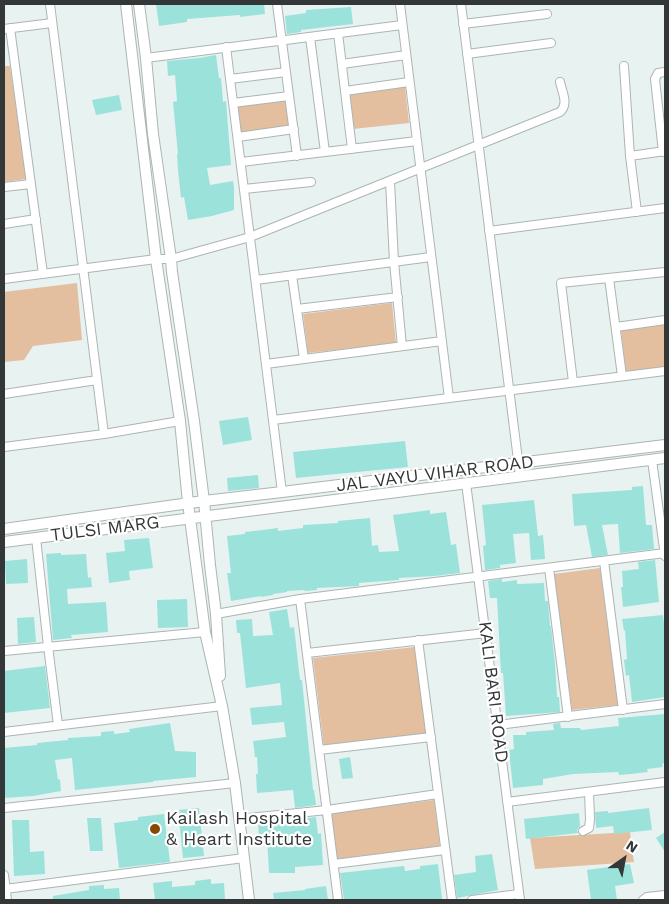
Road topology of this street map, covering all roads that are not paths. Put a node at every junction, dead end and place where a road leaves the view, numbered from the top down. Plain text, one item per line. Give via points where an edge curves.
1 (50, 4) edge
2 (126, 4) edge
3 (139, 4) edge
4 (277, 4) edge
5 (400, 4) edge
6 (461, 4) edge
7 (547, 14) dead end
8 (52, 23) junction
9 (463, 24) junction
10 (402, 26) junction
11 (7, 29) edge
12 (338, 33) junction
13 (310, 37) junction
14 (282, 40) junction
15 (551, 44) dead end
16 (226, 47) junction
17 (467, 54) junction
18 (406, 56) junction
19 (146, 58) junction
20 (342, 64) junction
21 (624, 66) dead end
22 (286, 72) junction
23 (665, 72) edge
24 (230, 79) junction
25 (409, 82) junction
26 (560, 82) dead end
27 (345, 90) junction
28 (289, 96) junction
29 (233, 103) junction
30 (294, 129) junction
31 (238, 137) junction
32 (417, 141) junction
33 (478, 145) junction
34 (352, 149) junction
35 (325, 152) junction
36 (664, 152) edge
37 (297, 156) junction
38 (630, 156) junction
39 (241, 162) junction
40 (420, 168) junction
41 (390, 181) junction
42 (311, 182) dead end
43 (31, 184) junction
44 (4, 187) edge
45 (244, 189) junction
46 (665, 208) edge
47 (637, 212) junction
48 (36, 220) junction
49 (4, 224) edge
50 (489, 231) junction
51 (250, 237) junction
52 (431, 257) junction
53 (156, 259) junction
54 (171, 259) junction
55 (394, 262) junction
56 (83, 269) junction
57 (665, 272) edge
58 (43, 274) junction
59 (292, 275) junction
60 (609, 278) junction
61 (4, 280) edge
62 (256, 280) junction
63 (398, 297) junction
64 (297, 309) junction
65 (665, 320) edge
66 (616, 327) junction
67 (442, 341) junction
68 (402, 346) junction
69 (304, 359) junction
70 (266, 364) junction
71 (665, 371) edge
72 (622, 376) junction
73 (97, 380) junction
74 (573, 382) junction
75 (509, 390) junction
76 (4, 394) edge
77 (449, 398) junction
78 (273, 420) junction
79 (180, 422) junction
80 (104, 434) junction
81 (665, 445) edge
82 (4, 447) edge
83 (665, 458) edge
84 (652, 460) junction
85 (518, 463) junction
86 (520, 476) junction
87 (466, 483) junction
88 (282, 492) junction
89 (204, 501) junction
90 (188, 503) junction
91 (206, 517) junction
92 (190, 519) junction
93 (4, 529) edge
94 (36, 538) junction
95 (4, 542) edge
96 (665, 553) edge
97 (665, 558) edge
98 (604, 560) junction
99 (210, 565) junction
100 (196, 566) junction
101 (549, 568) junction
102 (479, 577) junction
103 (300, 599) junction
104 (216, 614) junction
105 (205, 632) junction
106 (486, 633) junction
107 (418, 640) junction
108 (48, 646) junction
109 (4, 651) edge
110 (306, 653) junction
111 (665, 704) edge
112 (222, 706) junction
113 (623, 710) junction
114 (568, 717) junction
115 (58, 725) junction
116 (498, 726) junction
117 (4, 732) edge
118 (431, 737) junction
119 (319, 750) junction
120 (665, 782) edge
121 (235, 783) junction
122 (589, 792) junction
123 (438, 794) junction
124 (508, 802) junction
125 (4, 808) edge
126 (327, 810) junction
127 (239, 819) junction
128 (583, 832) dead end
129 (446, 850) junction
130 (244, 858) junction
131 (334, 864) junction
132 (4, 875) edge
133 (5, 889) junction
134 (665, 895) edge
135 (520, 897) edge
136 (7, 900) edge
137 (249, 900) edge
138 (338, 900) edge
139 (452, 900) edge
140 (472, 900) edge
141 (643, 900) edge

1 - 8 street
2 - 53 street
3 - 19 street
4 - 14 street
5 - 10 street
6 - 9 street
7 - 9 street
8 - 11 street
8 - 56 street
9 - 17 street
10 - 12 street
10 - 18 street
11 - 43 street
12 - 13 street
12 - 20 street
13 - 14 street
13 - 35 street
14 - 16 street
14 - 22 street
15 - 17 street
16 - 19 street
16 - 24 street
17 - 33 street
18 - 20 street
18 - 25 street
19 - 54 street
20 - 27 street
21 - 38 street
22 - 24 street
22 - 28 street
23 - 36 street via 658,73 654,79
24 - 29 street
25 - 27 street
25 - 32 street
26 - 33 street via 565,104 560,112
27 - 34 street
28 - 29 street
28 - 30 street
29 - 31 street
30 - 31 street
30 - 37 street
31 - 39 street
32 - 34 street
32 - 40 street
33 - 40 street
33 - 50 street
34 - 35 street
35 - 37 street
36 - 38 street
37 - 39 street
38 - 47 street
39 - 45 street
40 - 41 street
40 - 52 street
41 - 51 street
41 - 55 street
42 - 45 street
43 - 44 street
43 - 48 street
45 - 51 street
46 - 47 street
47 - 50 street
48 - 49 street
48 - 58 street
50 - 75 street
51 - 54 street
51 - 62 street
52 - 55 street
52 - 67 street
53 - 54 street
53 - 56 street
53 - 79 street
54 - 89 street
55 - 59 street
55 - 63 street
56 - 58 street
56 - 73 street
57 - 60 street
58 - 61 street
59 - 62 street
59 - 64 street
60 - 66 street
60 - 74 street via 561,283
62 - 70 street
63 - 64 street
63 - 68 street
64 - 69 street
65 - 66 street
66 - 72 street
67 - 68 street
67 - 77 street
68 - 69 street
69 - 70 street
70 - 78 street
71 - 72 street
72 - 74 street
73 - 76 street
73 - 80 street
74 - 75 street
75 - 77 street
75 - 85 street
77 - 78 street
78 - 88 street
79 - 80 street
79 - 90 street
80 - 82 street
81 - 85 street, JAL VAYU VIHAR ROAD
83 - 84 street, JAL VAYU VIHAR ROAD
84 - 86 street, JAL VAYU VIHAR ROAD
84 - 96 street
85 - 86 street
85 - 88 street, JAL VAYU VIHAR ROAD
86 - 87 street, JAL VAYU VIHAR ROAD
87 - 91 street, JAL VAYU VIHAR ROAD
87 - 102 street, KALI BARI ROAD
88 - 89 street, JAL VAYU VIHAR ROAD
89 - 90 street, TULSI MARG
89 - 91 street
90 - 92 street
90 - 93 street, TULSI MARG
91 - 92 street, TULSI MARG
91 - 99 street
92 - 94 street, TULSI MARG
92 - 100 street
94 - 95 street, TULSI MARG
94 - 108 street
96 - 97 street
96 - 98 street
98 - 101 street
98 - 113 street
99 - 100 street
99 - 104 street
100 - 105 street
101 - 102 street
101 - 114 street
102 - 103 street
102 - 106 street, KALI BARI ROAD
103 - 104 street
103 - 110 street
104 - 112 street
105 - 108 street
105 - 112 street
106 - 107 street
106 - 116 street, KALI BARI ROAD
107 - 110 street
107 - 118 street
108 - 109 street
108 - 115 street
110 - 119 street
111 - 113 street
112 - 115 street
112 - 121 street
113 - 114 street
114 - 116 street
115 - 117 street
116 - 124 street, KALI BARI ROAD
118 - 119 street
118 - 123 street
119 - 126 street
120 - 122 street
121 - 125 street
121 - 127 street
122 - 124 street
122 - 128 street via 589,828
123 - 126 street
123 - 129 street
124 - 135 street, KALI BARI ROAD
126 - 127 street
126 - 131 street
127 - 130 street
129 - 131 street
129 - 139 street
130 - 133 street
130 - 137 street
131 - 138 street
132 - 133 street
133 - 136 street
134 - 141 street
135 - 140 street

